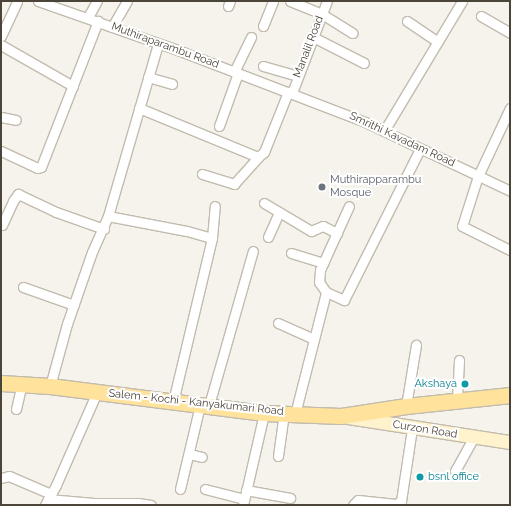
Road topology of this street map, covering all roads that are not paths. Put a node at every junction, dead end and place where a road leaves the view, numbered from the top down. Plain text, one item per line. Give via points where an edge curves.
1 (17, 1) edge
2 (38, 1) edge
3 (97, 1) edge
4 (127, 1) edge
5 (273, 1) edge
6 (290, 1) edge
7 (327, 1) edge
8 (462, 1) edge
9 (49, 3) edge
10 (322, 14) junction
11 (481, 16) dead end
12 (88, 17) junction
13 (98, 21) junction
14 (407, 21) dead end
15 (263, 26) dead end
16 (112, 27) junction
17 (352, 33) dead end
18 (510, 33) edge
19 (1, 36) edge
20 (251, 37) dead end
21 (313, 37) junction
22 (438, 42) junction
23 (158, 44) junction
24 (1, 45) edge
25 (364, 63) dead end
26 (263, 66) dead end
27 (236, 72) junction
28 (148, 76) junction
29 (298, 76) junction
30 (172, 84) dead end
31 (73, 86) junction
32 (290, 92) junction
33 (139, 108) junction
34 (510, 108) edge
35 (1, 117) edge
36 (16, 120) dead end
37 (219, 126) dead end
38 (384, 131) junction
39 (420, 149) junction
40 (1, 151) edge
41 (258, 157) junction
42 (202, 174) dead end
43 (478, 176) junction
44 (510, 191) edge
45 (264, 204) dead end
46 (215, 206) dead end
47 (349, 206) dead end
48 (279, 212) junction
49 (108, 216) junction
50 (2, 225) dead end
51 (104, 229) junction
52 (337, 233) junction
53 (268, 237) dead end
54 (212, 238) junction
55 (510, 250) edge
56 (253, 251) dead end
57 (291, 254) dead end
58 (323, 263) junction
59 (23, 287) dead end
60 (326, 292) junction
61 (74, 305) junction
62 (278, 323) dead end
63 (314, 339) junction
64 (416, 344) dead end
65 (459, 360) dead end
66 (1, 383) edge
67 (22, 384) junction
68 (50, 386) junction
69 (97, 392) junction
70 (510, 395) edge
71 (456, 400) junction
72 (173, 402) junction
73 (204, 405) junction
74 (406, 406) junction
75 (16, 409) dead end
76 (264, 413) junction
77 (289, 413) junction
78 (341, 416) junction
79 (412, 428) junction
80 (473, 438) junction
81 (510, 442) edge
82 (189, 454) junction
83 (278, 456) dead end
84 (202, 457) dead end
85 (455, 471) dead end
86 (1, 478) edge
87 (180, 489) dead end
88 (205, 489) dead end
89 (244, 498) edge
90 (290, 498) dead end
91 (48, 499) edge
92 (94, 504) edge
93 (118, 504) edge
94 (151, 505) edge
95 (353, 505) edge

1 - 19 street
2 - 9 street, Muthiraparambu Road
3 - 12 street
4 - 16 street
5 - 15 street
6 - 10 street
7 - 10 street, Manalil Road
8 - 22 street
9 - 12 street, Muthiraparambu Road
10 - 17 street
10 - 21 street, Manalil Road
11 - 18 street
12 - 13 street, Muthiraparambu Road
13 - 16 street, Muthiraparambu Road
13 - 31 street
14 - 22 street
16 - 23 street, Muthiraparambu Road
20 - 27 street
21 - 25 street
21 - 29 street, Manalil Road
22 - 38 street
23 - 27 street, Muthiraparambu Road
23 - 28 street
24 - 31 street
26 - 29 street
27 - 32 street, Muthiraparambu Road
27 - 37 street
28 - 30 street
28 - 33 street
29 - 32 street, Manalil Road
31 - 40 street via 42,167 37,168
32 - 38 street, Smrithi Kavadam Road
32 - 41 street, Manalil Road via 264,152
33 - 41 street
33 - 49 street
34 - 43 street
35 - 36 street
38 - 39 street, Smrithi Kavadam Road
39 - 43 street, Smrithi Kavadam Road
39 - 60 street via 344,300
41 - 42 street, Manalil Road via 234,184
43 - 44 street, Smrithi Kavadam Road
43 - 55 street via 462,226
45 - 48 street
46 - 54 street
47 - 52 street
48 - 52 street via 311,232 323,226
48 - 53 street
49 - 51 street
49 - 54 street
50 - 51 street via 18,194 56,212
51 - 61 street via 92,252
52 - 58 street
54 - 72 street
56 - 73 street
57 - 58 street
58 - 60 street via 319,282
59 - 61 street
60 - 63 street
61 - 68 street
62 - 63 street
63 - 77 street
64 - 74 street
65 - 71 street
66 - 67 main road, Salem - Kochi - Kanyakumari Road
67 - 68 main road, Salem - Kochi - Kanyakumari Road
67 - 75 street
68 - 69 main road, Salem - Kochi - Kanyakumari Road
69 - 72 main road, Salem - Kochi - Kanyakumari Road
69 - 91 street
70 - 71 main road, Salem - Kochi - Kanyakumari Road
71 - 74 main road, Salem - Kochi - Kanyakumari Road
72 - 73 main road, Salem - Kochi - Kanyakumari Road
73 - 76 main road, Salem - Kochi - Kanyakumari Road
73 - 82 street
74 - 78 main road, Salem - Kochi - Kanyakumari Road
76 - 77 main road, Salem - Kochi - Kanyakumari Road
76 - 89 street
77 - 78 main road, Salem - Kochi - Kanyakumari Road
77 - 83 street
78 - 79 main road, Curzon Road
79 - 80 main road, Curzon Road
79 - 95 street via 401,501 396,504 358,500
80 - 81 main road, Curzon Road
80 - 85 street
82 - 84 street
82 - 87 street
86 - 91 street via 9,476
88 - 89 street
89 - 90 street
91 - 92 street
92 - 93 street
93 - 94 street

